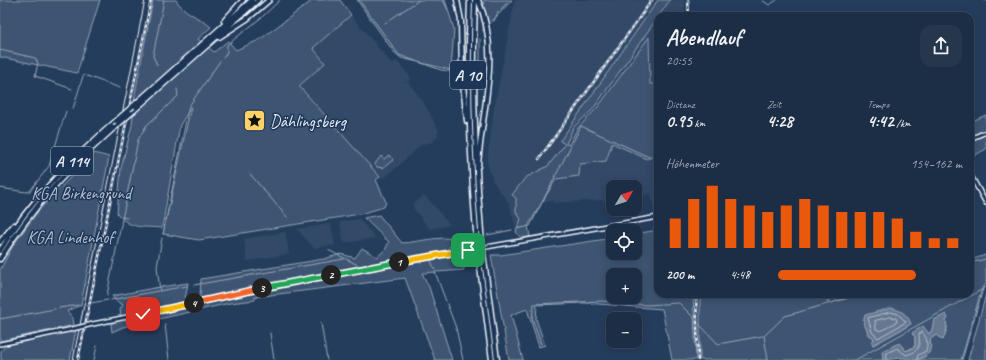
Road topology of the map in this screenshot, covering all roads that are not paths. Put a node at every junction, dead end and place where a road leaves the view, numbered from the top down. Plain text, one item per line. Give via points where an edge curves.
1 (243, 0) edge
2 (252, 0) edge
3 (258, 0) edge
4 (269, 0) edge
5 (457, 0) edge
6 (470, 0) edge
7 (475, 0) edge
8 (478, 0) edge
9 (215, 33) junction
10 (207, 45) junction
11 (986, 132) edge
12 (974, 137) edge
13 (470, 141) junction
14 (476, 177) junction
15 (974, 181) edge
16 (986, 203) edge
17 (32, 205) junction
18 (654, 219) edge
19 (0, 242) edge
20 (0, 251) edge
21 (0, 259) edge
22 (0, 344) edge
23 (492, 360) edge
24 (497, 360) edge

1 - 9 highway
2 - 9 highway, A 114
3 - 10 highway, A 114
4 - 10 highway via 248,18
5 - 13 highway via 461,21 462,76
6 - 13 highway, A 10
7 - 14 highway, A 10
8 - 14 highway via 485,18 490,59
9 - 17 highway, A 114, bridge via 67,166
10 - 21 highway, A 114, bridge via 69,169 23,223
11 - 12 main road
13 - 23 highway, A 10, bridge via 477,245
14 - 24 highway, A 10, bridge
15 - 16 main road
17 - 19 highway
17 - 20 highway, A 114
18 - 22 main road, bridge via 344,272

